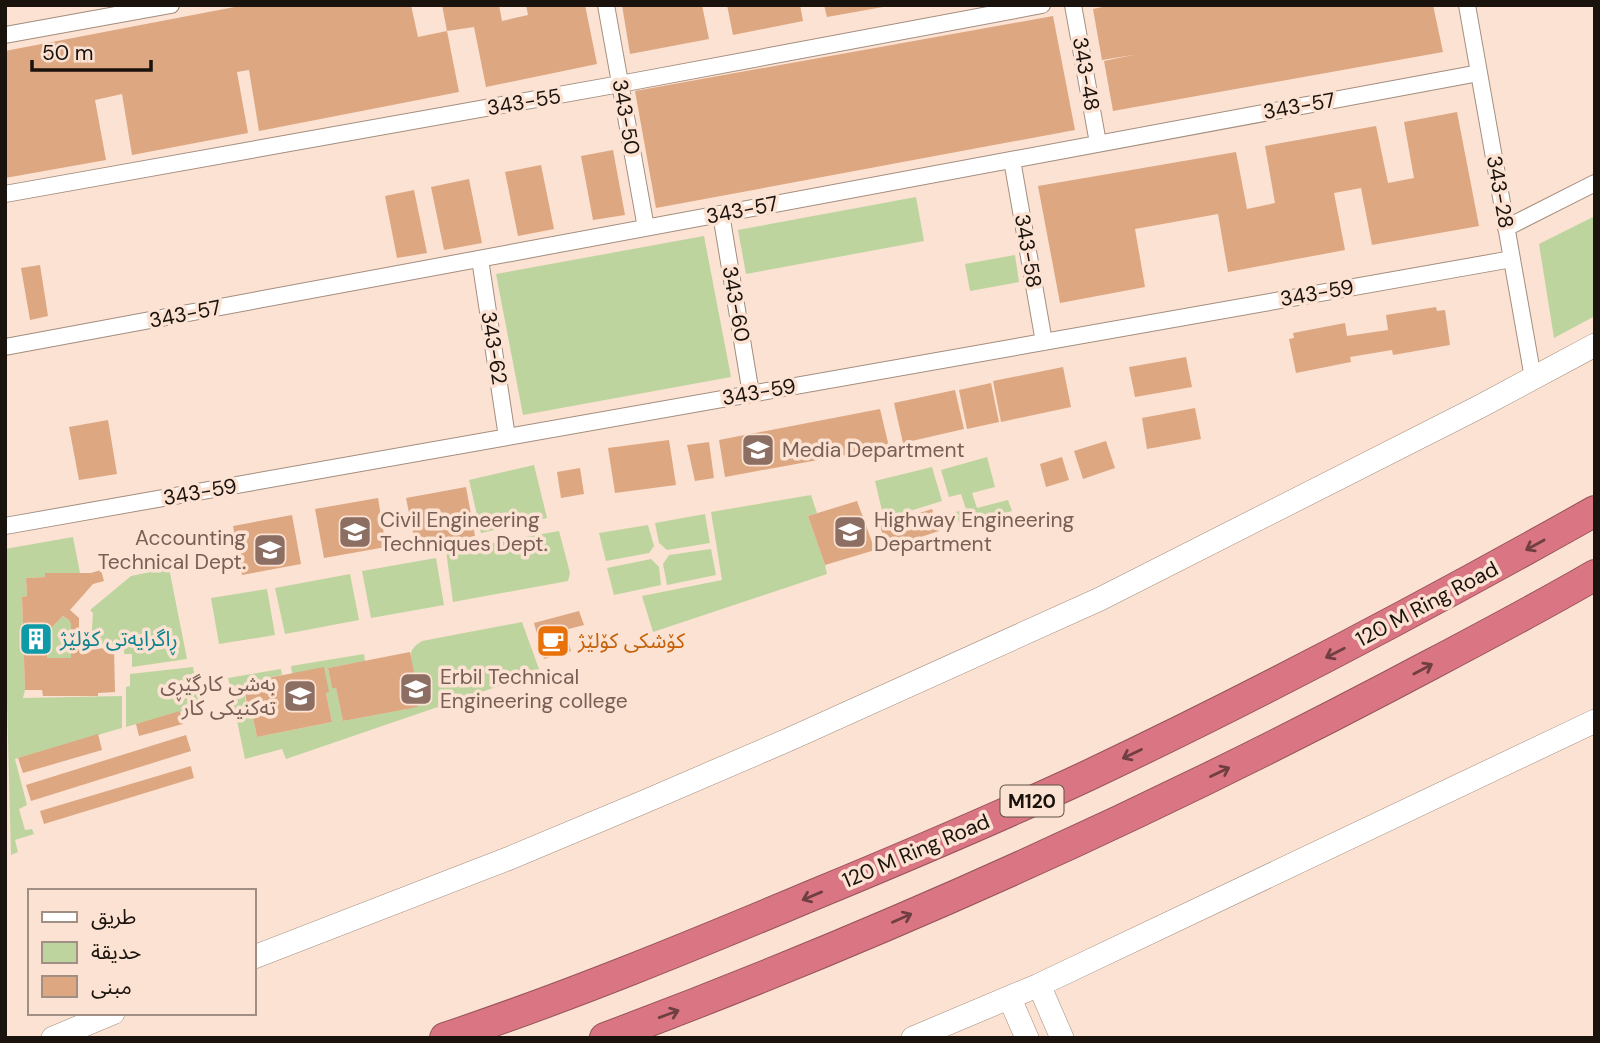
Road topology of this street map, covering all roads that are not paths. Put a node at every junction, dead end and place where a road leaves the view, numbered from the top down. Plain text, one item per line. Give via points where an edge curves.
1 (171, 5) edge
2 (606, 5) edge
3 (1042, 5) edge
4 (1073, 5) edge
5 (1466, 5) edge
6 (5, 35) edge
7 (1479, 73) junction
8 (620, 84) junction
9 (1098, 143) junction
10 (1012, 160) junction
11 (1595, 183) edge
12 (5, 194) edge
13 (721, 214) junction
14 (646, 228) junction
15 (1506, 228) junction
16 (480, 259) junction
17 (1512, 259) junction
18 (1044, 342) junction
19 (1595, 345) edge
20 (5, 347) edge
21 (1533, 378) junction
22 (751, 394) junction
23 (507, 437) junction
24 (1595, 511) edge
25 (5, 526) edge
26 (1595, 575) edge
27 (1595, 721) edge
28 (256, 956) edge
29 (1039, 985) junction
30 (1010, 999) junction
31 (108, 1015) edge
32 (53, 1038) edge
33 (445, 1038) edge
34 (605, 1038) edge
35 (914, 1038) edge
36 (1027, 1038) edge
37 (1062, 1038) edge

1 - 6 street
2 - 8 street, 343-50
3 - 8 street, 343-55
4 - 9 street, 343-48
5 - 7 street, 343-28
7 - 9 street, 343-57
7 - 15 street, 343-28
8 - 12 street, 343-55
8 - 14 street, 343-50
9 - 10 street, 343-57
10 - 13 street, 343-57
10 - 18 street, 343-58
11 - 15 street
13 - 14 street, 343-57
13 - 22 street, 343-60
14 - 16 street, 343-57
15 - 17 street, 343-28
16 - 20 street, 343-57
16 - 23 street, 343-62
17 - 18 street, 343-59
17 - 21 street, 343-28
18 - 22 street, 343-59
19 - 21 street
21 - 28 street via 1050,622 634,806
22 - 23 street, 343-59
23 - 25 street, 343-59
24 -> 33 highway, 120 M Ring Road / M120 via 1364,638 1086,776 744,924
34 -> 26 highway, M120 via 877,929 1130,816 1307,730
27 - 29 street
29 - 30 street
29 - 37 street
30 - 35 street
30 - 36 street
31 - 32 street

